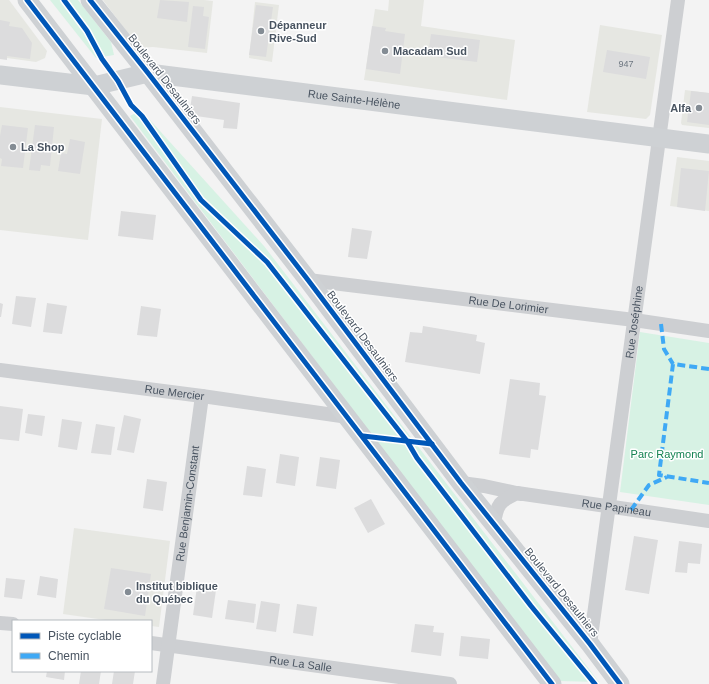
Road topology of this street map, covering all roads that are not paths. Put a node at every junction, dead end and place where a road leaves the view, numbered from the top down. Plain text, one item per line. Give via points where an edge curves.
1 (27, 0) edge
2 (90, 0) edge
3 (678, 0) edge
4 (148, 73) junction
5 (0, 75) edge
6 (94, 86) junction
7 (660, 137) junction
8 (709, 144) edge
9 (308, 280) junction
10 (634, 320) junction
11 (709, 331) edge
12 (0, 370) edge
13 (202, 396) junction
14 (348, 417) junction
15 (461, 483) junction
16 (524, 494) junction
17 (609, 506) junction
18 (709, 521) edge
19 (494, 523) junction
20 (0, 623) edge
21 (12, 624) edge
22 (152, 643) edge
23 (590, 644) junction
24 (168, 646) junction
25 (163, 684) edge
26 (450, 684) edge
27 (552, 684) edge
28 (620, 684) edge

1 - 6 street
2 - 4 street, Boulevard Desaulniers
3 - 7 street, Rue Joséphine
4 - 6 street, Rue Sainte-Hélène
4 - 7 street, Rue Sainte-Hélène
4 - 9 street, Boulevard Desaulniers
5 - 6 street, Rue Sainte-Hélène
6 - 14 street
7 - 8 street, Rue Sainte-Hélène
7 - 10 street, Rue Joséphine
9 - 10 street, Rue De Lorimier
9 - 15 street, Boulevard Desaulniers
10 - 11 street, Rue De Lorimier
10 - 17 street, Rue Joséphine
12 - 13 street, Rue Mercier
13 - 14 street, Rue Mercier
13 - 24 street, Rue Benjamin-Constant
14 - 27 street
15 - 16 street, Rue Papineau
15 - 19 street, Boulevard Desaulniers
16 - 17 street, Rue Papineau
16 - 19 street, Rue Papineau via 517,493 504,499 496,510
17 - 18 street, Rue Papineau
17 - 23 street, Rue Joséphine
19 - 23 street, Boulevard Desaulniers
20 - 21 street
22 - 24 street, Rue La Salle
23 - 28 street, Boulevard Desaulniers
24 - 25 street, Rue Benjamin-Constant
24 - 26 street, Rue La Salle

